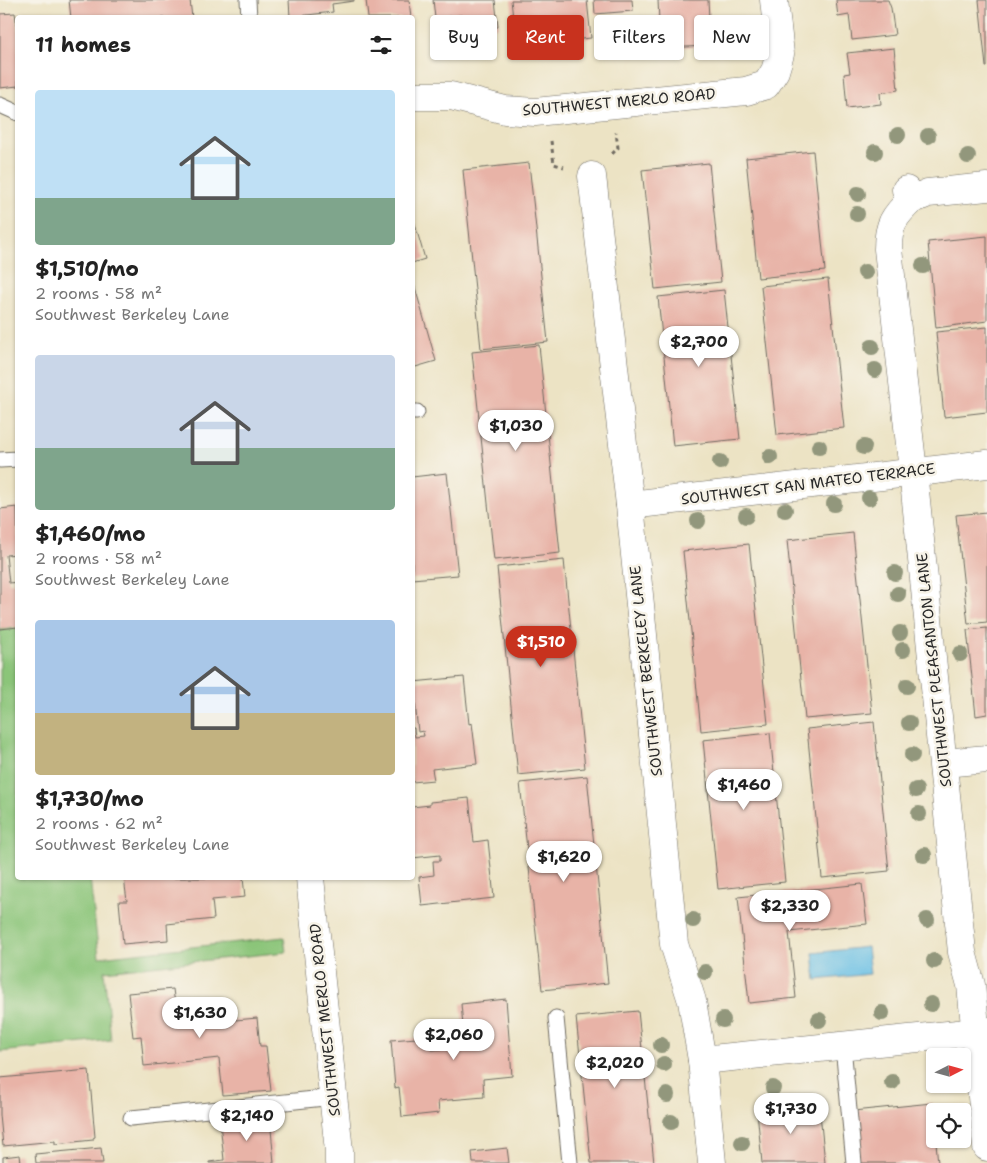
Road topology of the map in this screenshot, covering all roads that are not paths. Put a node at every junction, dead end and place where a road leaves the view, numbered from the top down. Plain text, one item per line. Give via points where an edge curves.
1 (248, 0) edge
2 (774, 0) edge
3 (249, 15) edge
4 (415, 96) edge
5 (0, 105) edge
6 (15, 112) edge
7 (592, 176) dead end
8 (987, 187) edge
9 (15, 459) edge
10 (0, 460) edge
11 (987, 464) edge
12 (913, 471) junction
13 (630, 505) junction
14 (987, 759) edge
15 (944, 763) junction
16 (310, 880) edge
17 (556, 1018) dead end
18 (982, 1032) edge
19 (843, 1046) junction
20 (702, 1060) junction
21 (334, 1097) junction
22 (131, 1118) dead end
23 (987, 1147) edge
24 (339, 1163) edge
25 (570, 1163) edge
26 (712, 1163) edge
27 (854, 1163) edge

1 - 3 lane
2 - 4 street, SOUTHWEST MERLO ROAD via 780,54 775,71 766,85 746,91 535,112 505,110 451,96
5 - 6 lane
7 - 13 street, SOUTHWEST BERKELEY LANE
8 - 12 street, SOUTHWEST PLEASANTON LANE via 908,195 890,226 888,243
9 - 10 lane
11 - 12 street, SOUTHWEST SAN MATEO TERRACE
12 - 13 street, SOUTHWEST SAN MATEO TERRACE
12 - 15 street, SOUTHWEST PLEASANTON LANE
13 - 20 street, SOUTHWEST BERKELEY LANE via 674,944 692,1000
14 - 15 street
15 - 18 street, SOUTHWEST PLEASANTON LANE via 962,952
16 - 21 street, SOUTHWEST MERLO ROAD
17 - 25 lane
18 - 19 street
18 - 23 street, SOUTHWEST PLEASANTON LANE
19 - 20 street
19 - 27 lane
20 - 26 street, SOUTHWEST BERKELEY LANE
21 - 22 lane
21 - 24 street, SOUTHWEST MERLO ROAD

